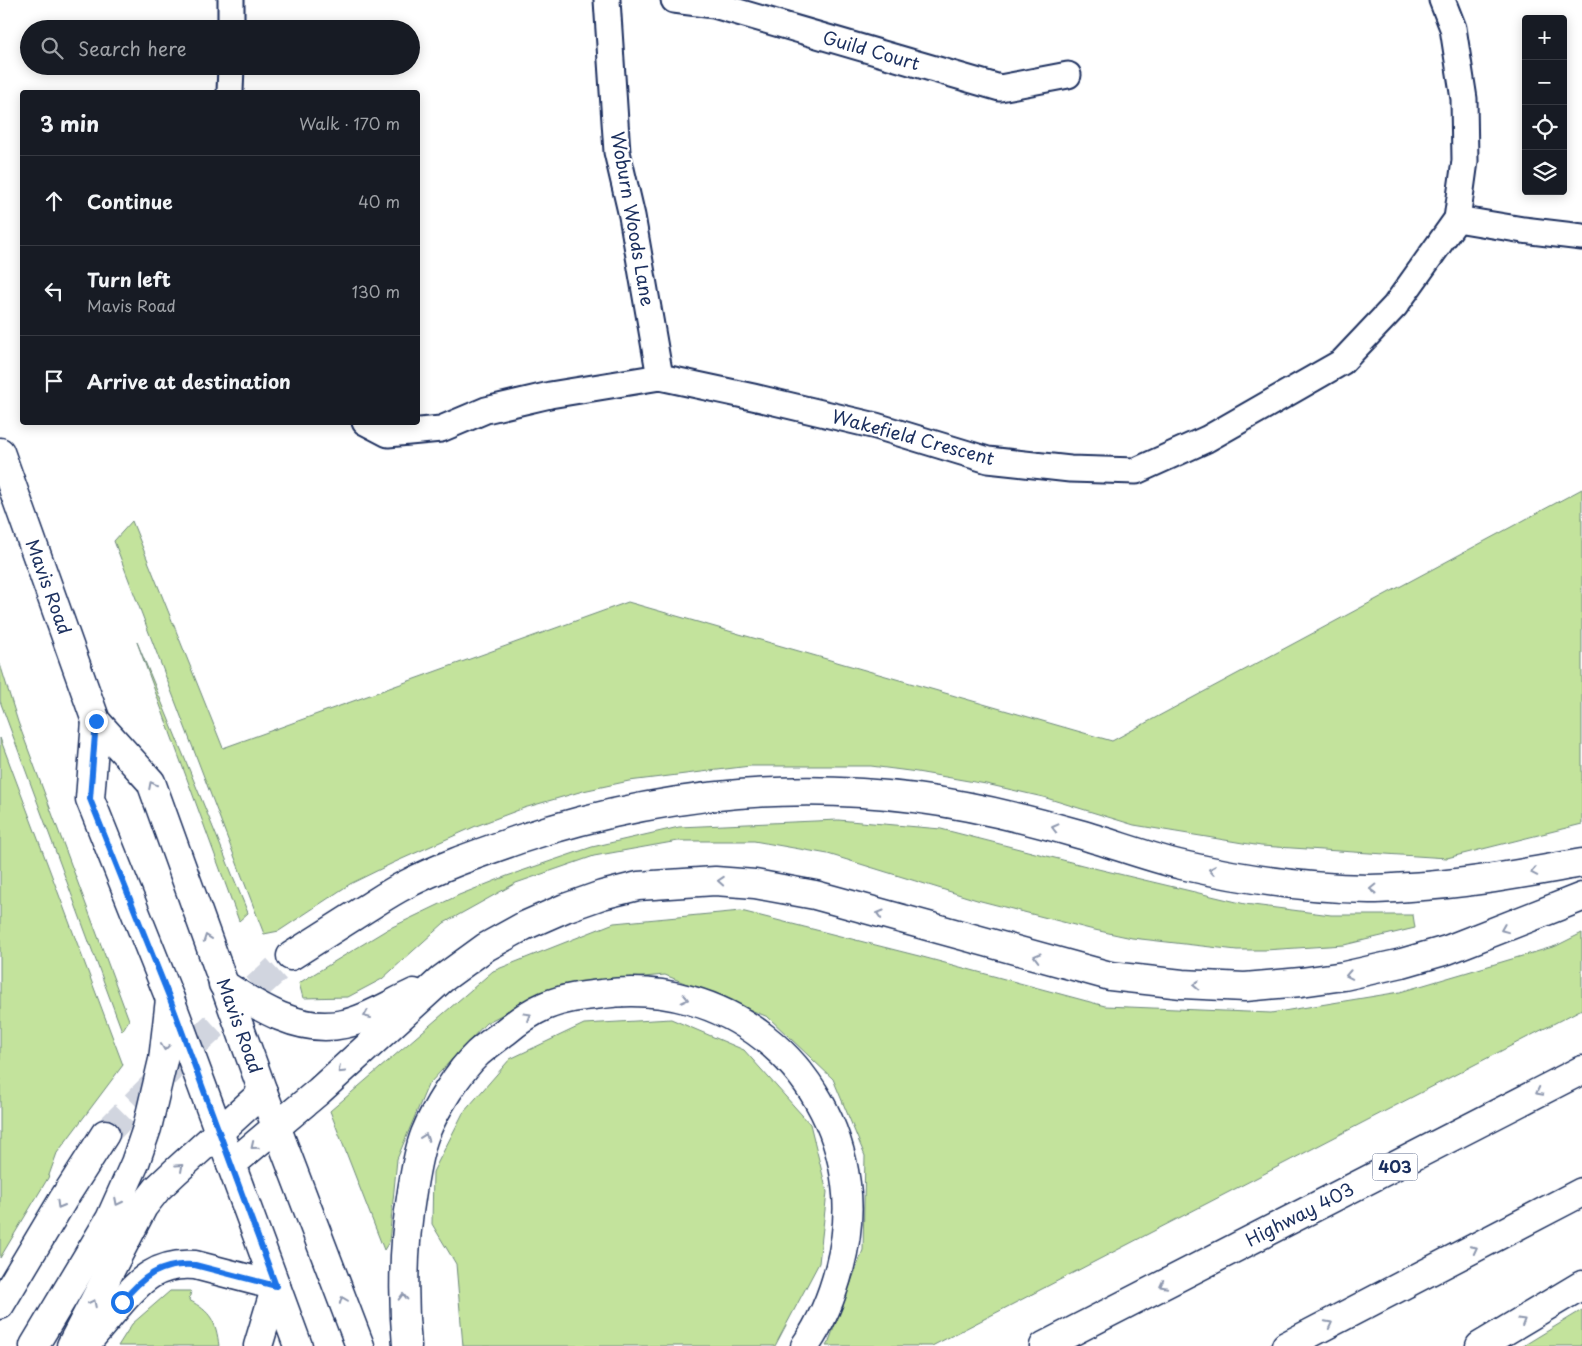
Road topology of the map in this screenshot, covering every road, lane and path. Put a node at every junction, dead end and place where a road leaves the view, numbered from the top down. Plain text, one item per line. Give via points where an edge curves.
1 (231, 0) edge
2 (607, 0) edge
3 (674, 0) edge
4 (1442, 0) edge
5 (231, 20) edge
6 (231, 75) edge
7 (1068, 76) dead end
8 (230, 90) edge
9 (1457, 219) junction
10 (1582, 237) edge
11 (660, 377) junction
12 (371, 425) edge
13 (0, 452) edge
14 (96, 721) junction
15 (1582, 862) edge
16 (1582, 897) edge
17 (291, 956) tunnel mouth
18 (442, 979) junction
19 (224, 984) junction
20 (170, 999) junction
21 (1582, 1070) edge
22 (263, 1092) junction
23 (277, 1128) junction
24 (220, 1132) junction
25 (105, 1134) tunnel mouth
26 (231, 1164) junction
27 (1582, 1192) edge
28 (1582, 1285) edge
29 (276, 1286) junction
30 (0, 1305) edge
31 (34, 1346) edge
32 (70, 1346) edge
33 (84, 1346) edge
34 (258, 1346) edge
35 (298, 1346) edge
36 (360, 1346) edge
37 (407, 1346) edge
38 (805, 1346) edge
39 (1044, 1346) edge
40 (1286, 1346) edge
41 (1480, 1346) edge

1 - 5 street
2 - 11 street, Woburn Woods Lane via 617,152 632,216
3 - 7 street, Guild Court via 714,5 1000,88
4 - 9 street, Wakefield Crescent via 1453,28 1464,100 1465,161
6 - 8 street
9 - 10 street
9 - 11 street, Wakefield Crescent via 1395,306 1342,362 1207,439 1136,471 1070,469 988,460 876,426
11 - 12 street, Wakefield Crescent via 532,399 486,410 441,429 388,434
13 - 14 main road, Mavis Road
19 -> 14 main road, Mavis Road via 152,782
14 - 20 main road, Mavis Road via 90,799
15 -> 17 main road via 1440,885 1371,889 1303,885 1181,864 1002,815 916,798 844,792 710,796 596,816 474,855 405,885
16 -> 18 main road via 1456,947 1402,963 1344,976 1245,987 1110,976 815,895 715,880 638,886 565,908 486,947
18 -> 19 main road via 368,1015 345,1024 328,1026 309,1025 269,1012
18 -> 23 main road
19 - 22 main road, Mavis Road
20 - 24 main road, Mavis Road
20 -> 31 main road via 163,1060 147,1128 123,1194
21 -> 39 main road, Highway 403 / 403
22 - 23 main road, Mavis Road
22 - 24 main road
23 -> 26 main road
36 -> 23 main road, Mavis Road
24 - 26 main road, Mavis Road
32 -> 24 main road via 143,1207 158,1188
25 -> 30 main road
26 - 29 main road, Mavis Road
40 -> 27 main road
41 -> 28 main road
29 - 33 main road via 195,1265 162,1268 134,1286
29 - 34 main road
29 - 35 main road, Mavis Road
37 -> 38 main road via 403,1300 410,1200 425,1135 440,1105 477,1054 543,1006 585,996 636,991 690,1000 742,1023 787,1056 821,1104 838,1145 849,1203 839,1270 821,1318

